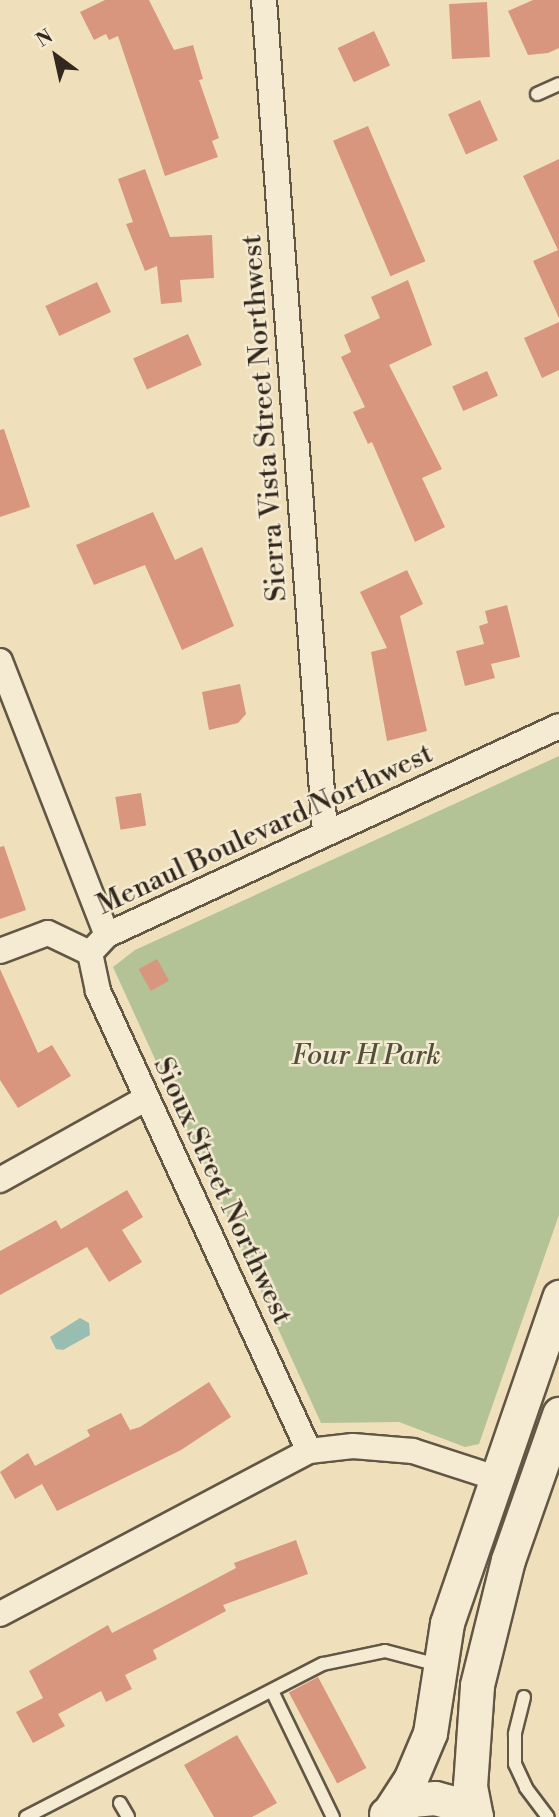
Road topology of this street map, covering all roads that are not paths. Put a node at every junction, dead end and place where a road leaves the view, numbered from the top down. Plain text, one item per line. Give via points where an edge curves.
1 (264, 0) edge
2 (559, 84) edge
3 (537, 94) dead end
4 (0, 661) edge
5 (559, 726) edge
6 (325, 832) junction
7 (107, 935) junction
8 (0, 951) edge
9 (90, 953) junction
10 (147, 1098) junction
11 (0, 1180) edge
12 (557, 1307) edge
13 (559, 1414) edge
14 (309, 1451) junction
15 (496, 1478) junction
16 (0, 1614) edge
17 (438, 1665) junction
18 (272, 1691) junction
19 (524, 1698) dead end
20 (120, 1803) dead end
21 (387, 1813) edge
22 (26, 1817) edge
23 (128, 1817) edge
24 (333, 1817) edge
25 (476, 1817) edge
26 (548, 1817) edge

1 - 6 street, Sierra Vista Street Northwest
2 - 3 lane
4 - 7 street
5 - 6 street, Menaul Boulevard Northwest
6 - 7 street, Menaul Boulevard Northwest
7 - 9 street, Menaul Boulevard Northwest
8 - 9 street, Menaul Boulevard Northwest via 48,933
9 - 10 street, Sioux Street Northwest via 98,991
10 - 11 street
10 - 14 street, Sioux Street Northwest
12 - 15 main road
13 - 25 main road via 508,1560 477,1685 470,1786
14 - 15 street via 353,1446 413,1451
14 - 16 street
15 - 17 main road via 447,1623
17 - 18 lane via 385,1651 323,1664
17 - 21 main road via 430,1733 411,1778
18 - 22 lane
18 - 24 lane
19 - 26 lane via 515,1734 516,1764 526,1788
20 - 23 lane
21 - 25 main road via 412,1800 435,1798 457,1804

